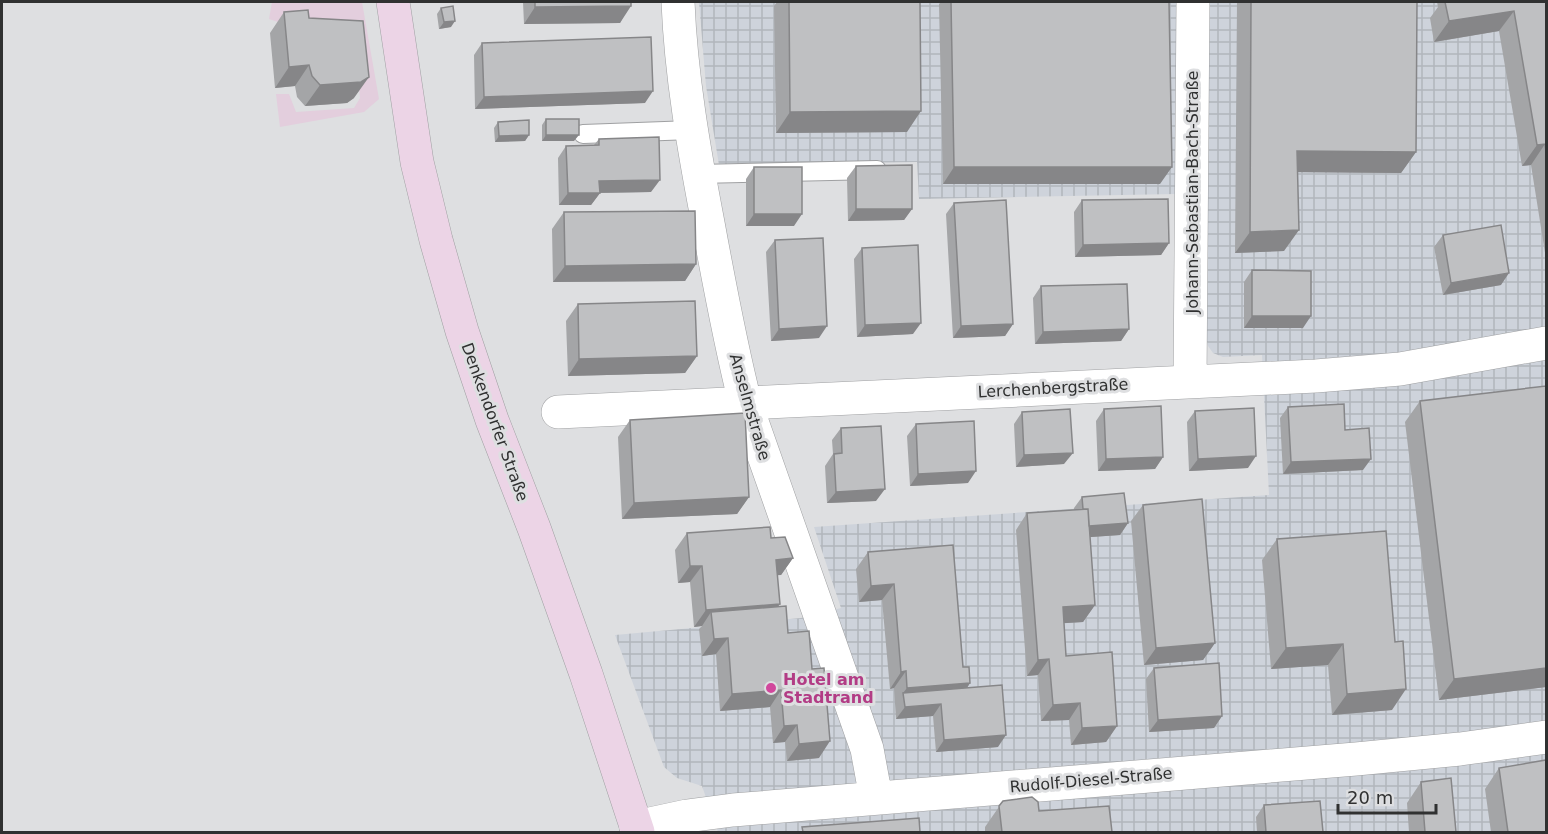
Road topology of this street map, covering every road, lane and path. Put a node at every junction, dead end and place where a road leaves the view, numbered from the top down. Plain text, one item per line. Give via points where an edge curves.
1 (393, 2) edge
2 (678, 2) edge
3 (1193, 2) edge
4 (692, 130) junction
5 (583, 134) dead end
6 (888, 170) edge
7 (698, 174) junction
8 (1546, 343) edge
9 (1190, 382) junction
10 (745, 402) junction
11 (558, 412) dead end
12 (1546, 737) edge
13 (876, 798) junction
14 (637, 830) edge

1 - 14 main road, Denkendorfer Straße via 417,162 462,331 586,674
2 - 4 street, Anselmstraße
3 - 9 street, Johann-Sebastian-Bach-Straße
4 - 5 lane
4 - 7 street, Anselmstraße
6 - 7 lane
7 - 10 street, Anselmstraße
8 - 9 street, Lerchenbergstraße via 1368,372
9 - 10 street, Lerchenbergstraße
10 - 11 street, Lerchenbergstraße
10 - 13 street, Anselmstraße via 867,748
12 - 13 street, Rudolf-Diesel-Straße via 1416,753
13 - 14 street, Rudolf-Diesel-Straße via 710,813

